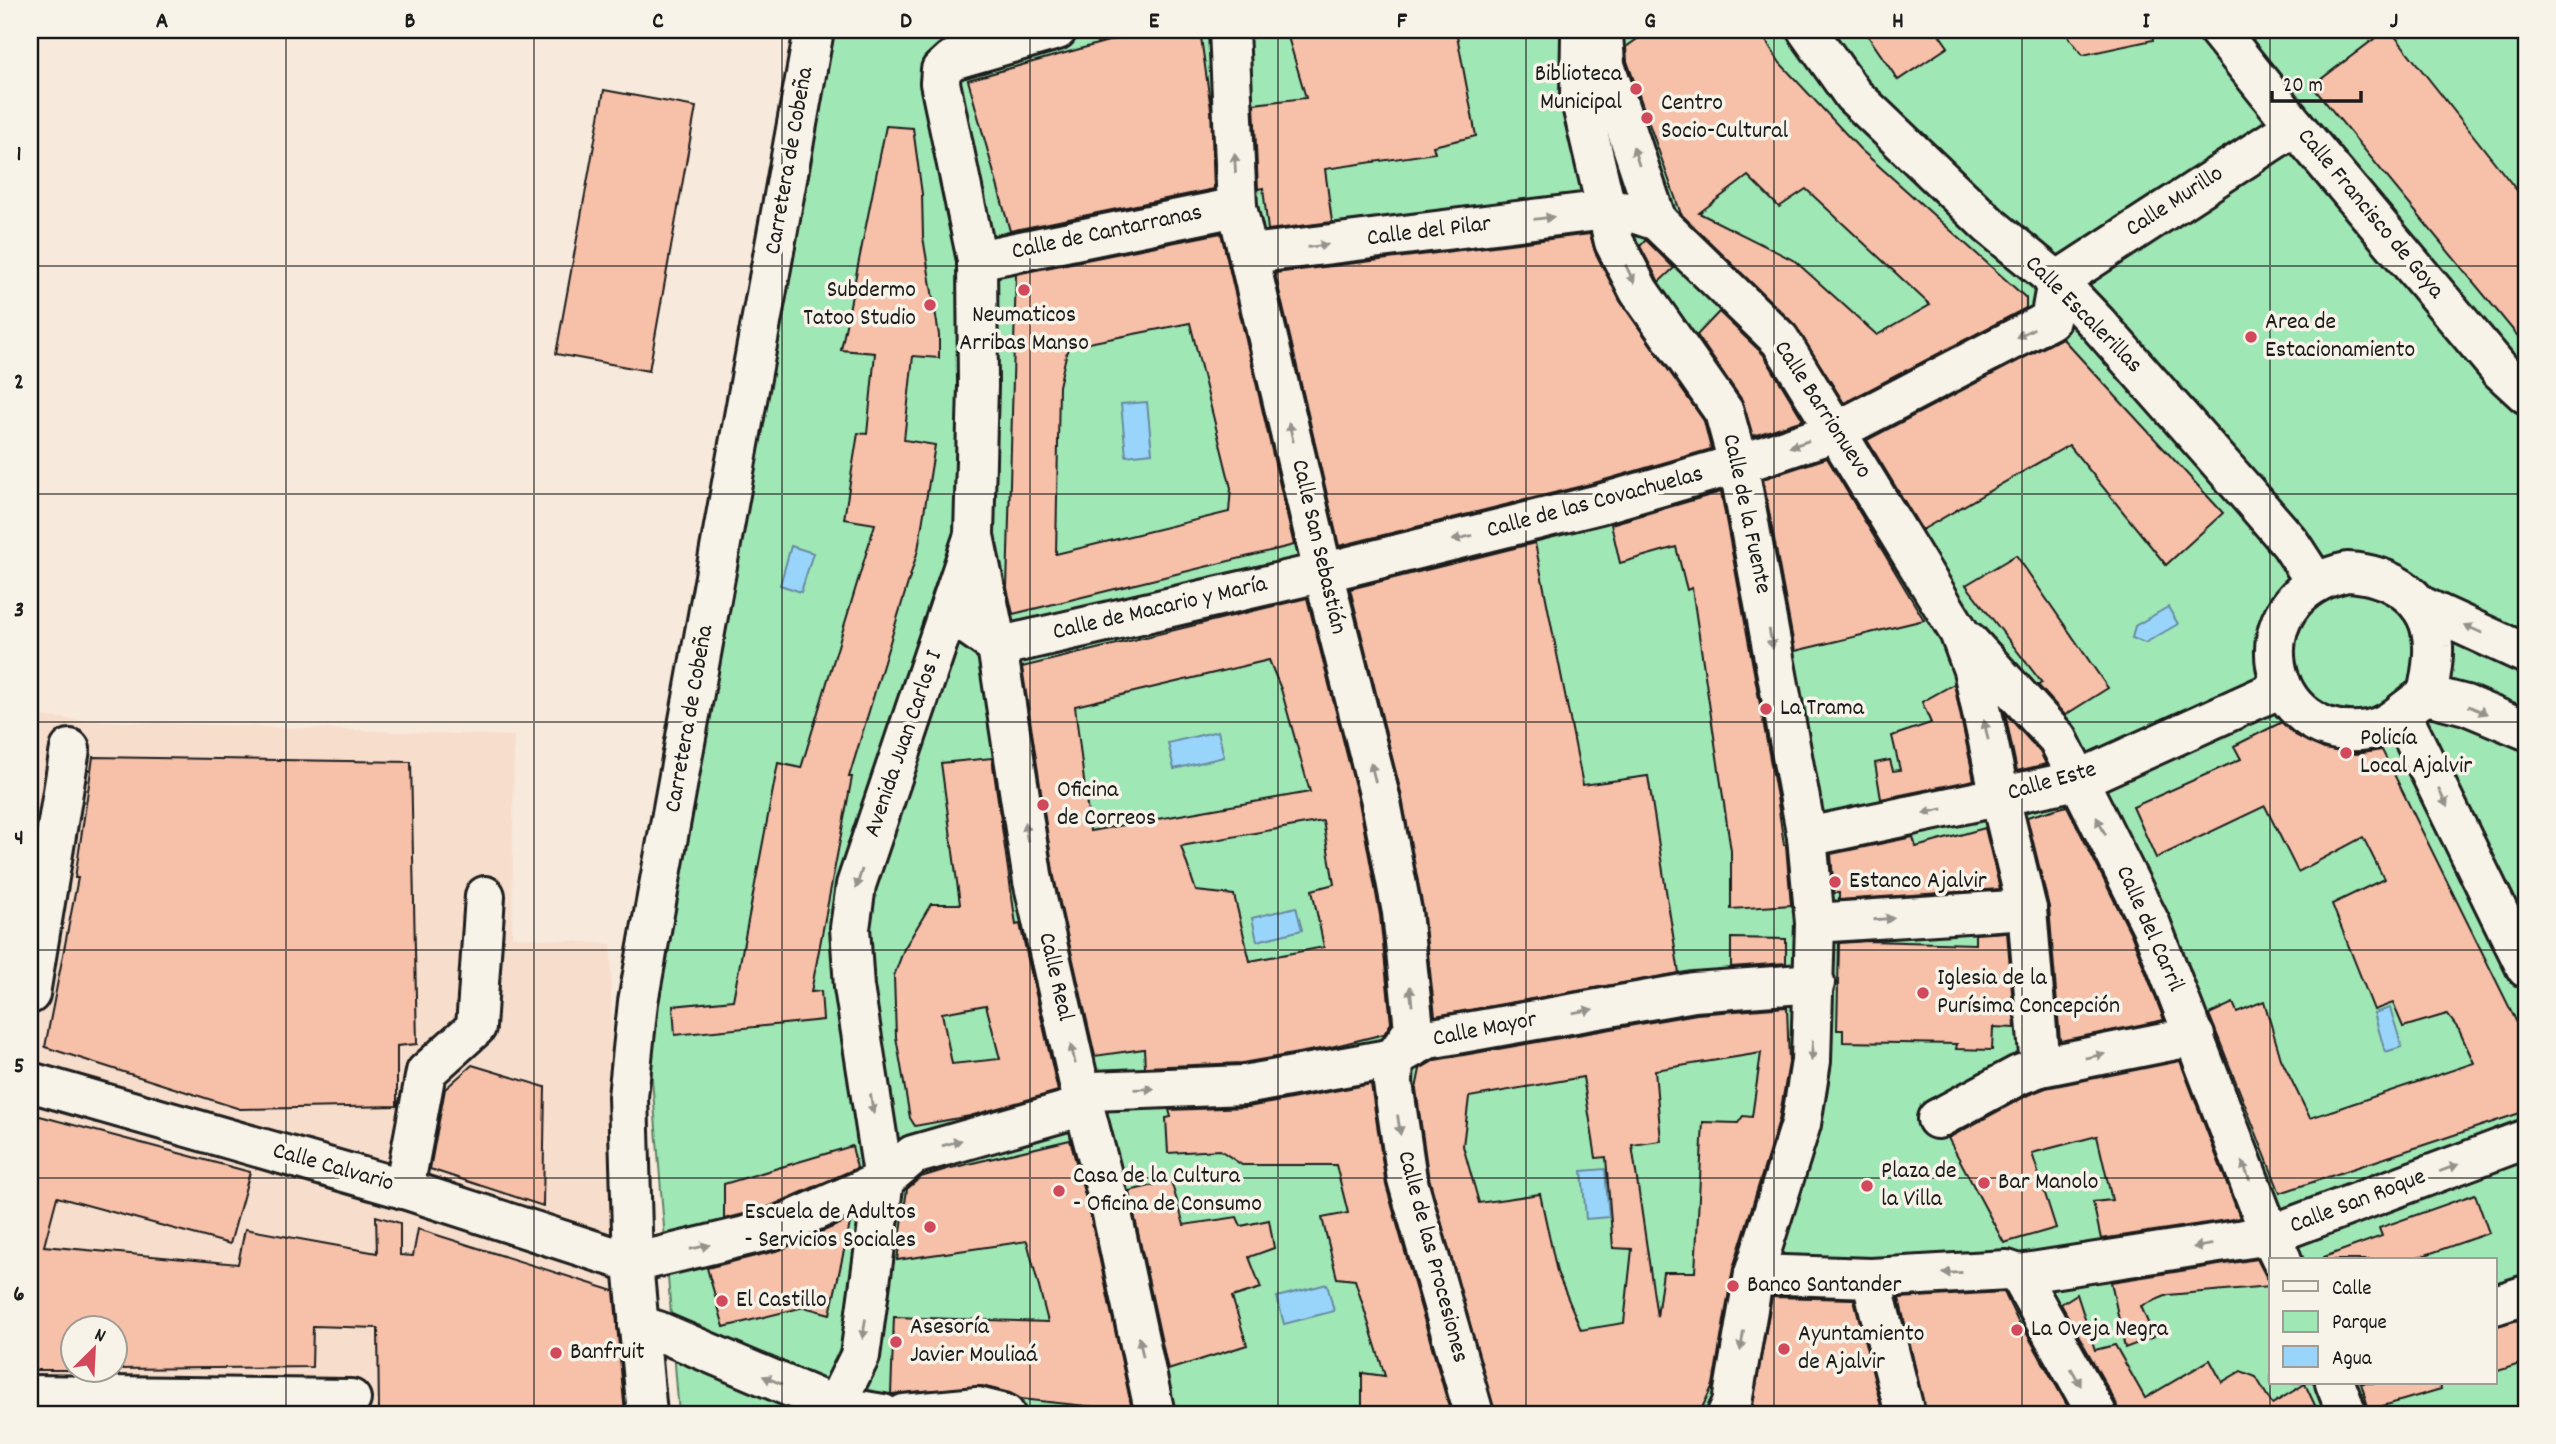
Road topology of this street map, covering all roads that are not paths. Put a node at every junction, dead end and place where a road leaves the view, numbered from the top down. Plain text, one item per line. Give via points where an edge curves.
1 (814, 30) edge
2 (1057, 30) edge
3 (1229, 30) edge
4 (1807, 30) edge
5 (2218, 30) edge
6 (1591, 32) edge
7 (2295, 126) junction
8 (1237, 207) junction
9 (1607, 210) junction
10 (1657, 221) junction
11 (1250, 254) junction
12 (977, 260) junction
13 (2057, 281) junction
14 (2526, 394) edge
15 (1835, 432) junction
16 (1738, 463) junction
17 (974, 535) junction
18 (1323, 572) junction
19 (2316, 583) junction
20 (2419, 605) junction
21 (949, 612) junction
22 (1959, 632) junction
23 (997, 646) junction
24 (2526, 654) edge
25 (2281, 683) junction
26 (2415, 705) junction
27 (2526, 730) edge
28 (70, 749) dead end
29 (2078, 780) junction
30 (2000, 797) junction
31 (1807, 837) junction
32 (485, 896) dead end
33 (2028, 909) junction
34 (1815, 923) junction
35 (2526, 968) edge
36 (1815, 983) junction
37 (30, 994) edge
38 (2195, 1036) junction
39 (1394, 1058) junction
40 (2040, 1067) junction
41 (30, 1082) edge
42 (1084, 1106) junction
43 (1937, 1119) dead end
44 (2526, 1139) edge
45 (884, 1180) junction
46 (404, 1189) junction
47 (2276, 1247) edge
48 (633, 1263) junction
49 (1754, 1274) junction
50 (2019, 1274) junction
51 (1871, 1278) junction
52 (2526, 1295) edge
53 (2496, 1305) edge
54 (638, 1325) junction
55 (2335, 1384) edge
56 (30, 1395) edge
57 (351, 1399) dead end
58 (835, 1410) edge
59 (647, 1414) edge
60 (883, 1414) edge
61 (904, 1414) edge
62 (1005, 1414) edge
63 (1155, 1414) edge
64 (1474, 1414) edge
65 (1727, 1414) edge
66 (1905, 1414) edge
67 (2097, 1414) edge
68 (2347, 1414) edge

1 - 48 street, Carretera de Cobeña via 638,1002 628,1097
2 - 12 street, Avenida Juan Carlos I via 952,60 942,70 940,83
8 -> 3 street, Calle San Sebastián
4 - 13 street, Calle Escalerillas via 1853,95 1989,225
5 - 7 street, Calle Francisco de Goya
6 - 9 street, Calle de la Fuente via 1580,97
10 -> 6 street, Calle de la Fuente
7 - 13 street, Calle Murillo
7 - 14 street, Calle Francisco de Goya via 2501,371
8 - 11 street, Calle San Sebastián
8 - 12 street, Calle de Cantarranas
9 - 10 street, Calle Barrionuevo
11 -> 9 street, Calle del Pilar
9 -> 16 street, Calle de la Fuente via 1614,242 1639,291 1724,412
10 - 15 street, Calle Barrionuevo via 1780,340
18 -> 11 street, Calle San Sebastián
12 - 17 street, Avenida Juan Carlos I
13 -> 15 street, Calle de las Covachuelas via 2050,320
13 - 19 street, Calle Escalerillas via 2290,543
15 -> 16 street, Calle de las Covachuelas
15 - 22 street, Calle Barrionuevo
16 -> 18 street, Calle de las Covachuelas via 1600,504
16 -> 31 street, Calle de la Fuente
17 - 21 street, Avenida Juan Carlos I
17 - 23 street, Calle Real
18 - 23 street, Calle de Macario y María
39 -> 18 street, Calle San Sebastián via 1414,1029 1402,912 1380,797
19 - 20 street via 2347,572 2368,573 2405,590
19 - 25 street via 2296,596 2278,628 2275,647
24 -> 20 street
20 - 26 street via 2433,643 2433,663
21 - 23 street
21 -> 45 street, Avenida Juan Carlos I via 856,885 850,928 854,987
22 - 29 street, Calle del Carril via 2058,739
30 -> 22 street via 1973,670
42 -> 23 street, Calle Real via 1033,881
25 - 26 street via 2302,712 2317,722 2352,731 2387,724
25 - 29 street, Calle Este via 2268,694
26 -> 27 street via 2466,705
26 -> 35 street
28 - 37 street
29 - 30 street, Calle Este
38 -> 29 street, Calle del Carril via 2151,925
30 -> 31 street, Calle Este
30 - 33 street
31 - 34 street, Calle de la Fuente
32 - 46 street via 476,1027 426,1072
34 -> 33 street
33 - 40 street
34 - 36 street, Calle de la Fuente
39 -> 36 street, Calle Mayor via 1442,1036 1694,992
36 -> 49 street via 1811,1061 1801,1125
40 -> 38 street
47 -> 38 street, Calle del Carril
42 -> 39 street, Calle Mayor via 1094,1091 1244,1085
39 -> 64 street, Calle de las Procesiones via 1393,1083 1407,1179
40 - 43 street
41 - 46 street, Calle Calvario
45 -> 42 street via 913,1155
63 -> 42 street, Calle Real
47 -> 44 street, Calle San Roque
48 -> 45 street via 771,1230
45 -> 58 street, Avenida Juan Carlos I via 860,1356
46 - 48 street, Calle Calvario
47 -> 50 street, Calle San Roque
48 - 54 street, Carretera de Cobeña
49 - 51 street
49 -> 65 street
50 -> 51 street via 2007,1270
50 -> 67 street
51 - 66 street
52 - 53 street
58 -> 54 street
54 - 59 street, Carretera de Cobeña
55 - 68 street
56 - 57 street
58 - 60 street
61 - 62 street via 977,1408

